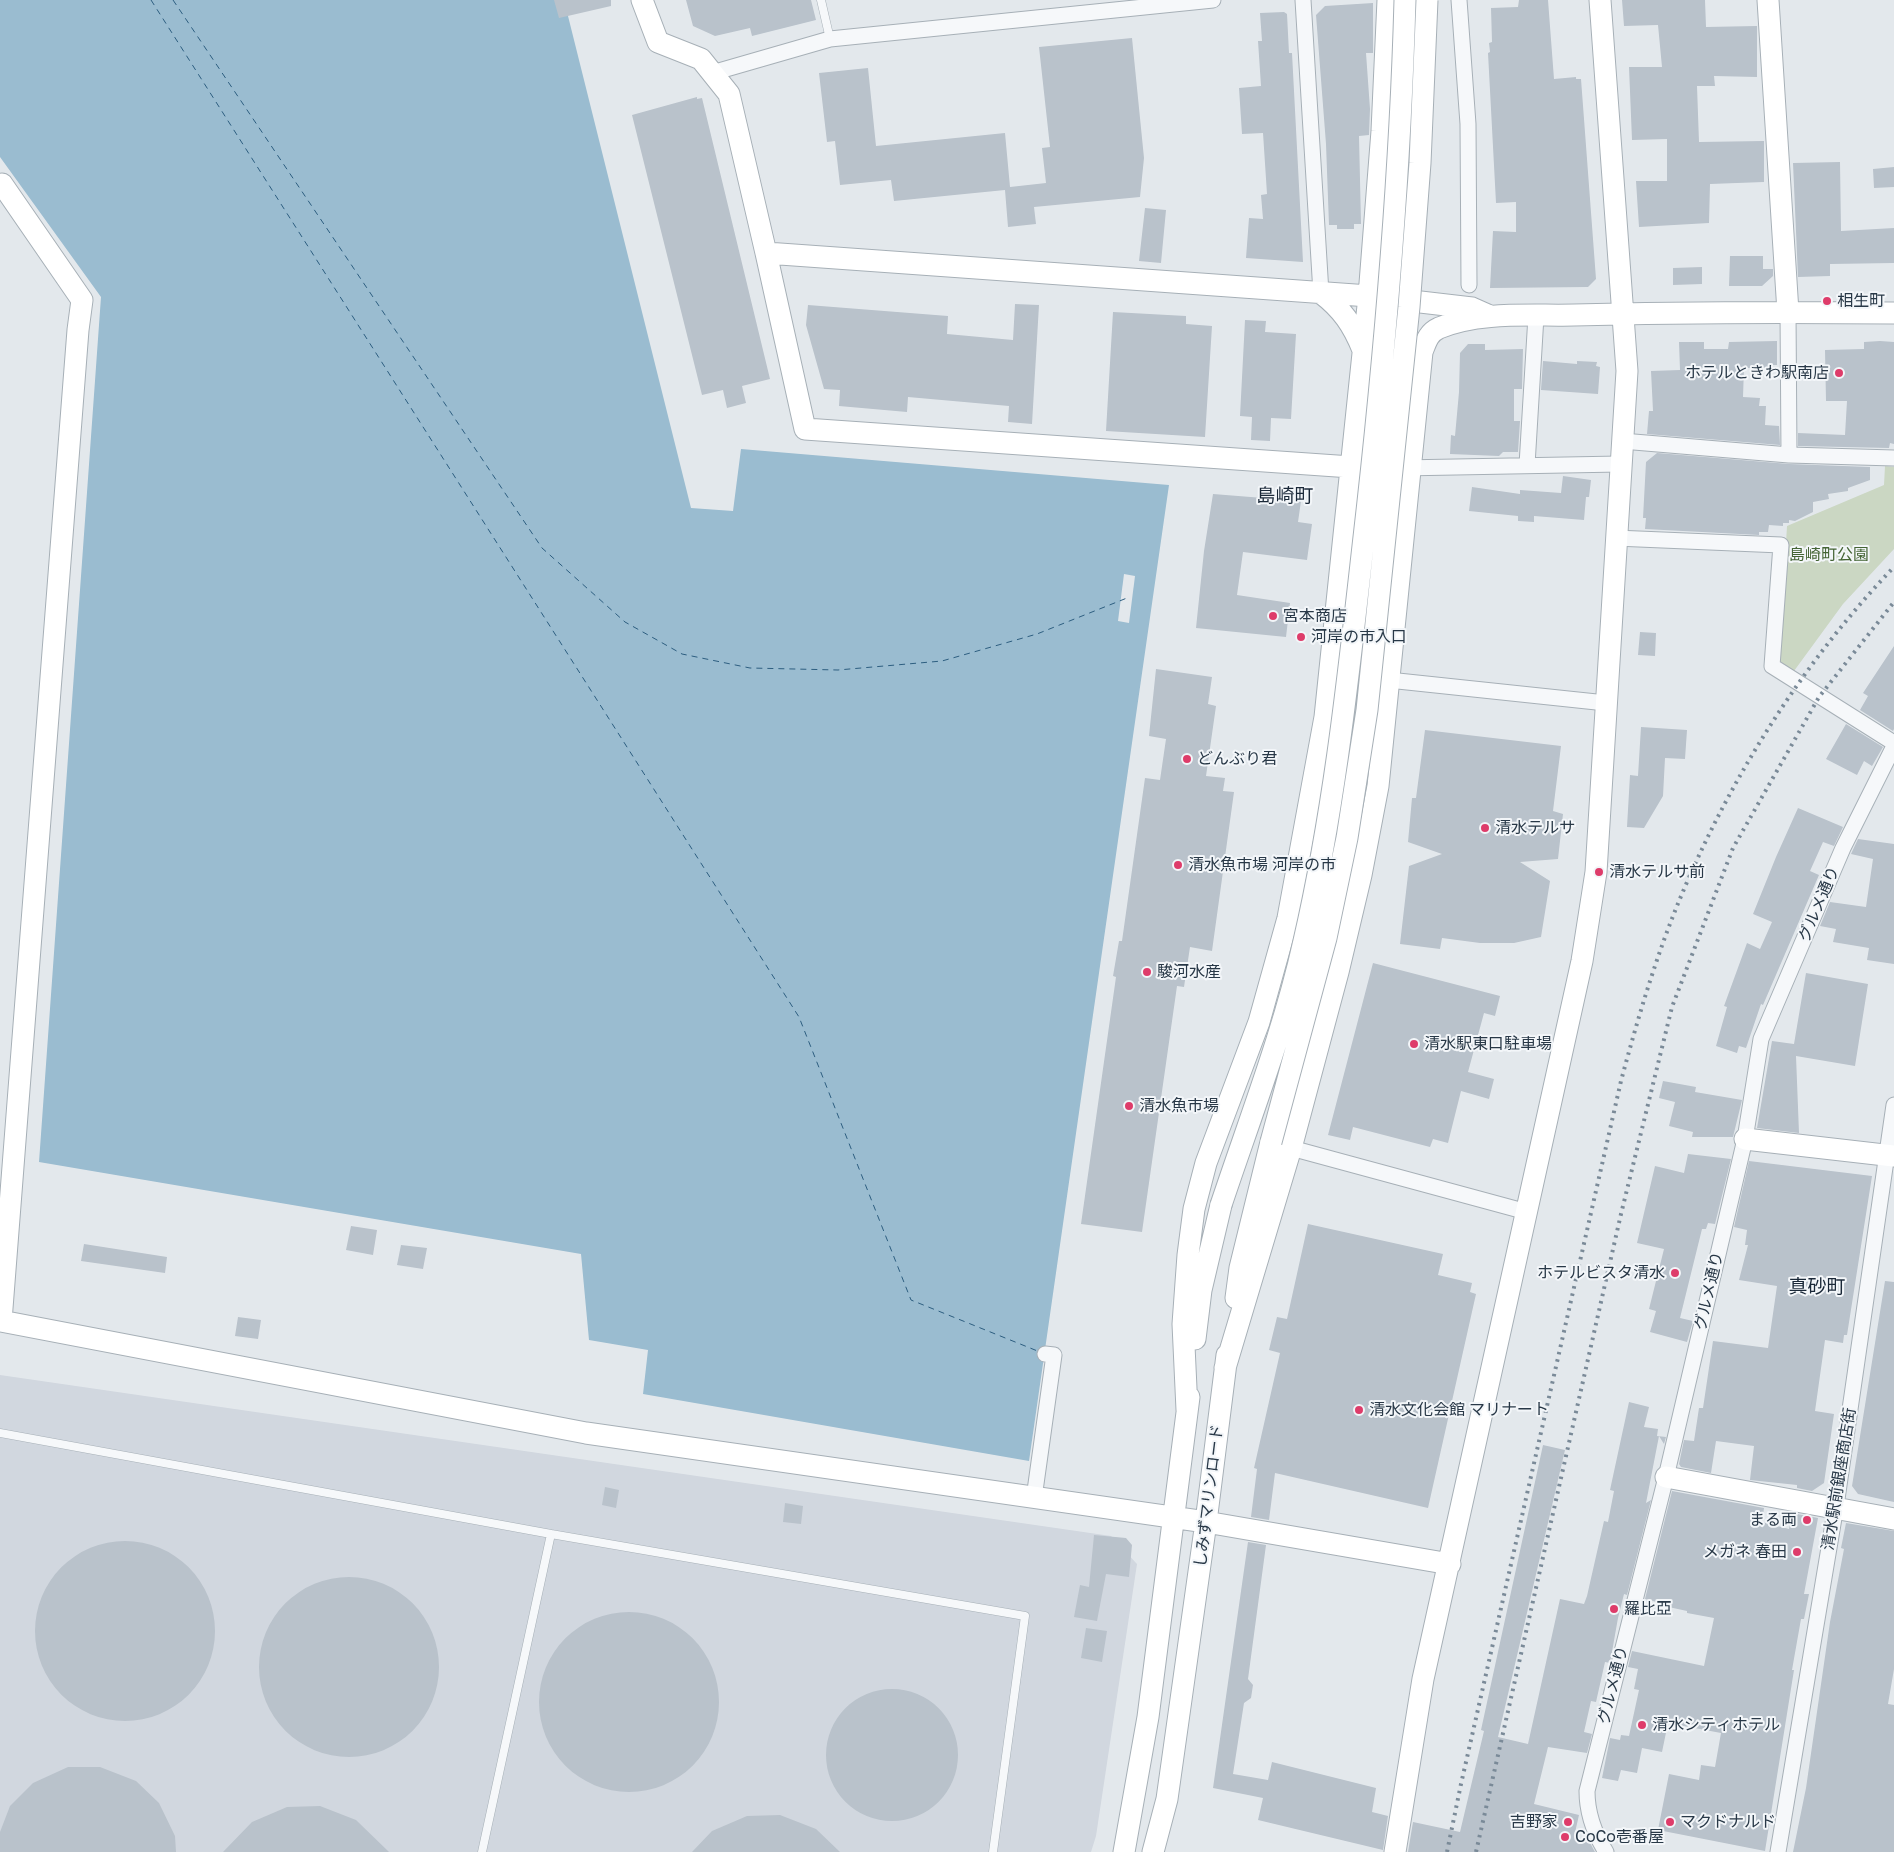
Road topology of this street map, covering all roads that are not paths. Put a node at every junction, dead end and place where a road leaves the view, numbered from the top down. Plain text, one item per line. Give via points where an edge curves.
1 (642, 0) edge
2 (821, 0) edge
3 (1212, 0) edge
4 (1303, 0) edge
5 (1388, 0) edge
6 (1405, 0) edge
7 (1427, 0) edge
8 (1459, 0) edge
9 (1600, 0) edge
10 (1768, 0) edge
11 (830, 39) junction
12 (712, 73) junction
13 (0, 186) edge
14 (766, 253) junction
15 (1469, 285) dead end
16 (1321, 293) junction
17 (1369, 296) junction
18 (1788, 312) junction
19 (1624, 313) junction
20 (1894, 313) edge
21 (1536, 316) junction
22 (1492, 317) junction
23 (1363, 351) junction
24 (1622, 441) junction
25 (1789, 455) junction
26 (1894, 458) edge
27 (1620, 464) junction
28 (1527, 466) junction
29 (1351, 468) junction
30 (1410, 468) junction
31 (1616, 538) junction
32 (1330, 672) junction
33 (1389, 680) junction
34 (1606, 703) junction
35 (1894, 745) edge
36 (1894, 1105) edge
37 (1745, 1139) junction
38 (1281, 1145) junction
39 (1890, 1155) edge
40 (1527, 1212) junction
41 (1, 1321) edge
42 (1045, 1354) dead end
43 (1187, 1410) junction
44 (0, 1433) edge
45 (1666, 1477) junction
46 (1034, 1498) junction
47 (1836, 1506) junction
48 (1894, 1518) edge
49 (1174, 1519) junction
50 (1206, 1522) junction
51 (551, 1534) junction
52 (1450, 1564) junction
53 (482, 1852) edge
54 (993, 1852) edge
55 (1124, 1852) edge
56 (1153, 1852) edge
57 (1395, 1852) edge
58 (1606, 1852) edge
59 (1778, 1852) edge

1 - 12 street via 658,42 701,59
2 - 11 lane
3 - 11 street
4 - 16 street
5 - 17 street
6 - 43 street, しみずマリンロード, bridge via 1392,261 1345,709 1327,832 1304,944 1286,1008 1221,1206 1201,1290
7 - 38 street, bridge via 1420,163 1409,307 1367,710 1348,838
8 - 15 street via 1468,124
9 - 19 street
10 - 18 street
11 - 12 street
12 - 14 street via 729,94
13 - 41 street via 2,184 82,300
14 - 16 street
14 - 29 street via 804,429
16 - 17 street
16 - 23 street via 1335,303 1354,327
17 - 22 street via 1472,308
17 - 23 street
18 - 19 street
18 - 20 street
18 - 25 street
19 - 21 street
19 - 24 street via 1626,371
21 - 22 street
21 - 28 street
22 - 30 street via 1457,323 1437,329 1428,336 1422,352
23 - 29 street
24 - 25 street
24 - 27 street
25 - 26 street
27 - 28 street
27 - 31 street
28 - 30 street
29 - 30 street
29 - 32 street
30 - 33 street
31 - 34 street
31 - 35 street via 1781,545 1772,666
32 - 33 street
32 - 43 street via 1311,800 1288,918 1259,1022 1206,1163 1194,1209 1183,1324
33 - 34 street
33 - 38 street via 1378,786 1361,875 1338,972
34 - 40 street via 1596,872 1582,961
35 - 37 street, グルメ通り via 1843,848 1761,1039
36 - 39 street, 清水駅前銀座商店街
37 - 39 street
37 - 45 street, グルメ通り
38 - 40 street
38 - 50 street, しみずマリンロード via 1240,1268
39 - 47 street, 清水駅前銀座商店街
40 - 52 street
41 - 46 street via 586,1433
42 - 46 street via 1054,1355
43 - 49 street, しみずマリンロード
44 - 51 lane
45 - 47 street
45 - 58 street, グルメ通り via 1587,1791 1587,1806 1596,1836
46 - 49 street
47 - 48 street
47 - 59 street, 清水駅前銀座商店街
49 - 50 street
49 - 55 street, しみずマリンロード via 1148,1717
50 - 52 street
50 - 56 street, しみずマリンロード via 1167,1799
51 - 53 lane
51 - 54 lane via 1025,1616
52 - 57 street via 1423,1680

